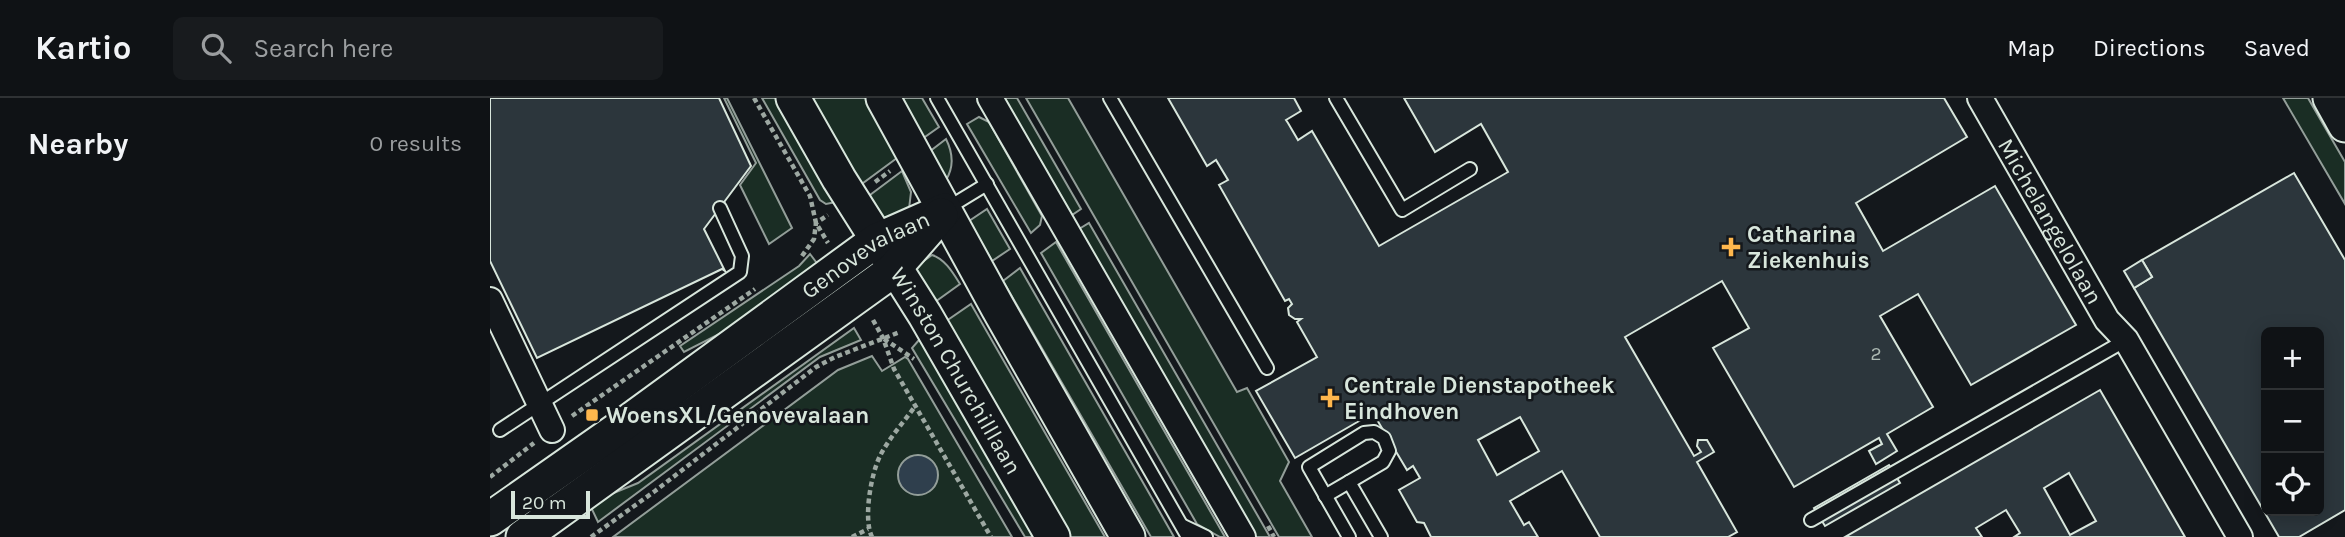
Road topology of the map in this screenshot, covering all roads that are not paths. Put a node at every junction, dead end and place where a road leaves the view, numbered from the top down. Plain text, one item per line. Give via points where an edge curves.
1 (793, 98) edge
2 (883, 98) edge
3 (937, 98) edge
4 (990, 98) edge
5 (1110, 98) edge
6 (1336, 98) edge
7 (1980, 98) edge
8 (2330, 98) edge
9 (2345, 125) edge
10 (1470, 169) dead end
11 (987, 184) junction
12 (720, 208) dead end
13 (945, 210) junction
14 (877, 240) junction
15 (896, 268) junction
16 (490, 300) edge
17 (2126, 340) junction
18 (1268, 368) dead end
19 (540, 404) junction
20 (500, 430) dead end
21 (552, 430) road end
22 (1349, 482) junction
23 (1325, 496) junction
24 (490, 519) edge
25 (1811, 520) dead end
26 (557, 526) edge
27 (1186, 531) edge
28 (523, 537) edge
29 (1053, 537) edge
30 (1128, 537) edge
31 (1206, 537) edge
32 (1243, 537) edge
33 (1349, 537) edge
34 (1381, 537) edge
35 (2240, 537) edge

1 - 14 main road, Winston Churchilllaan
2 - 13 main road
3 - 11 lane
4 - 32 street
5 - 18 lane
6 - 10 lane via 1402,210
7 - 17 street, Michelangelolaan via 2107,320
8 - 9 main road
11 - 13 lane
11 - 27 lane
12 - 19 lane via 742,256 740,272
13 - 14 main road, Genovevalaan
13 - 15 main road, Genovevalaan
13 - 30 main road
14 - 15 main road, Winston Churchilllaan
14 - 24 main road, Genovevalaan
15 - 26 main road, Genovevalaan
15 - 29 main road, Winston Churchilllaan
16 - 19 street
17 - 25 lane
17 - 35 street, Michelangelolaan
19 - 20 lane
19 - 21 street
22 - 23 lane
22 - 23 lane via 1382,462 1389,451 1384,439 1374,432 1364,433 1308,467
22 - 34 lane
23 - 33 lane
26 - 28 main road, Genovevalaan
27 - 31 lane

